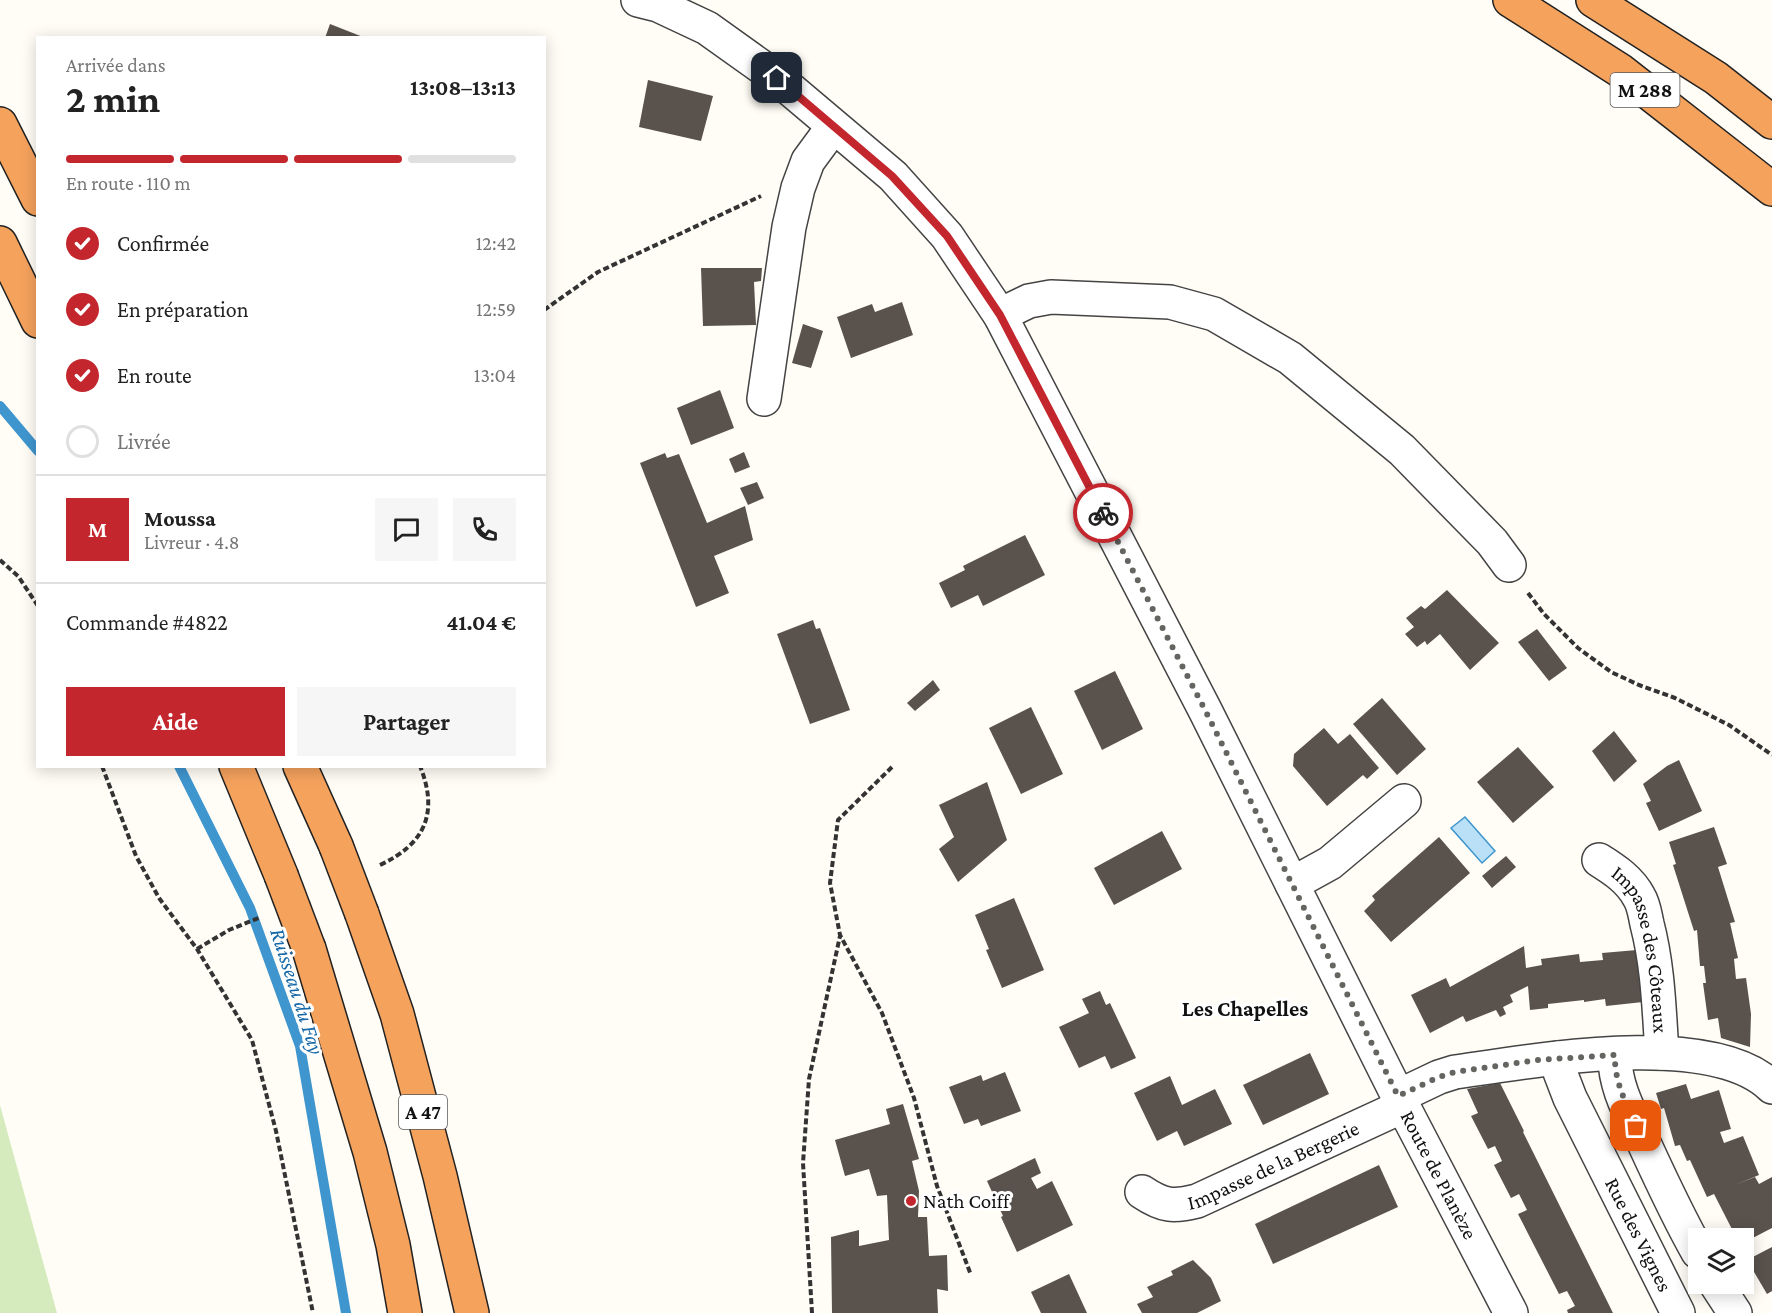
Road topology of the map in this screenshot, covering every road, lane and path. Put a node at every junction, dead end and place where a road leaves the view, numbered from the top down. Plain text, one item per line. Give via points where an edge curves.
1 (638, 0) edge
2 (1510, 0) edge
3 (1593, 0) edge
4 (1772, 122) edge
5 (0, 124) edge
6 (833, 126) junction
7 (798, 188) junction
8 (1772, 189) edge
9 (36, 195) edge
10 (0, 243) edge
11 (546, 309) edge
12 (1000, 315) junction
13 (36, 317) edge
14 (764, 399) dead end
15 (0, 560) edge
16 (1509, 565) joint
17 (36, 603) edge
18 (1772, 755) edge
19 (892, 767) dead end
20 (103, 768) edge
21 (237, 768) edge
22 (301, 768) edge
23 (1404, 801) dead end
24 (1599, 860) dead end
25 (1292, 884) junction
26 (265, 915) dead end
27 (840, 935) junction
28 (197, 949) junction
29 (1662, 1053) junction
30 (1615, 1055) junction
31 (1558, 1058) junction
32 (1772, 1087) edge
33 (1401, 1101) junction
34 (1142, 1192) dead end
35 (1688, 1233) edge
36 (971, 1275) dead end
37 (1723, 1294) edge
38 (313, 1313) edge
39 (405, 1313) edge
40 (472, 1313) edge
41 (813, 1313) edge
42 (1511, 1313) edge
43 (1678, 1313) edge
44 (1735, 1313) edge

1 - 6 street, Route de Planèze via 707,28 777,78
2 - 8 highway, M 288 via 1621,71
3 - 4 highway, M 288 via 1716,78
5 - 9 highway
6 - 7 street via 808,161
6 - 12 street, Route de Planèze via 892,176 947,236
7 - 11 path via 759,197 598,272
7 - 14 street
10 - 13 highway
12 - 16 street via 1029,301 1051,297 1170,302 1214,314 1290,358 1402,450
12 - 25 street, Route de Planèze
15 - 17 path via 18,576
16 - 18 path via 1544,614 1578,648 1611,672 1729,725
19 - 27 path via 838,820 830,883
20 - 28 path via 136,856 159,898
21 - 39 highway, bridge via 309,949 370,1152
22 - 40 highway, A 47, bridge via 336,846 397,1014
23 - 25 street via 1330,863
24 - 29 street, Impasse des Côteaux via 1628,881 1640,899 1658,988
25 - 33 street, Route de Planèze
26 - 28 path
27 - 36 path via 882,1012 914,1098 937,1186
27 - 41 path via 810,1079 804,1152
28 - 38 path via 252,1040 276,1131
29 - 30 street, Impasse de la Bergerie
29 - 32 street, Impasse de la Bergerie via 1702,1056 1737,1066 1763,1078
30 - 31 street, Impasse de la Bergerie
30 - 35 street via 1619,1086
31 - 33 street, Impasse de la Bergerie via 1455,1072 1439,1077
31 - 43 street, Rue des Vignes via 1570,1098
33 - 34 street, Impasse de la Bergerie via 1197,1201 1177,1206 1157,1202
33 - 42 street, Route de Planèze
37 - 44 street

